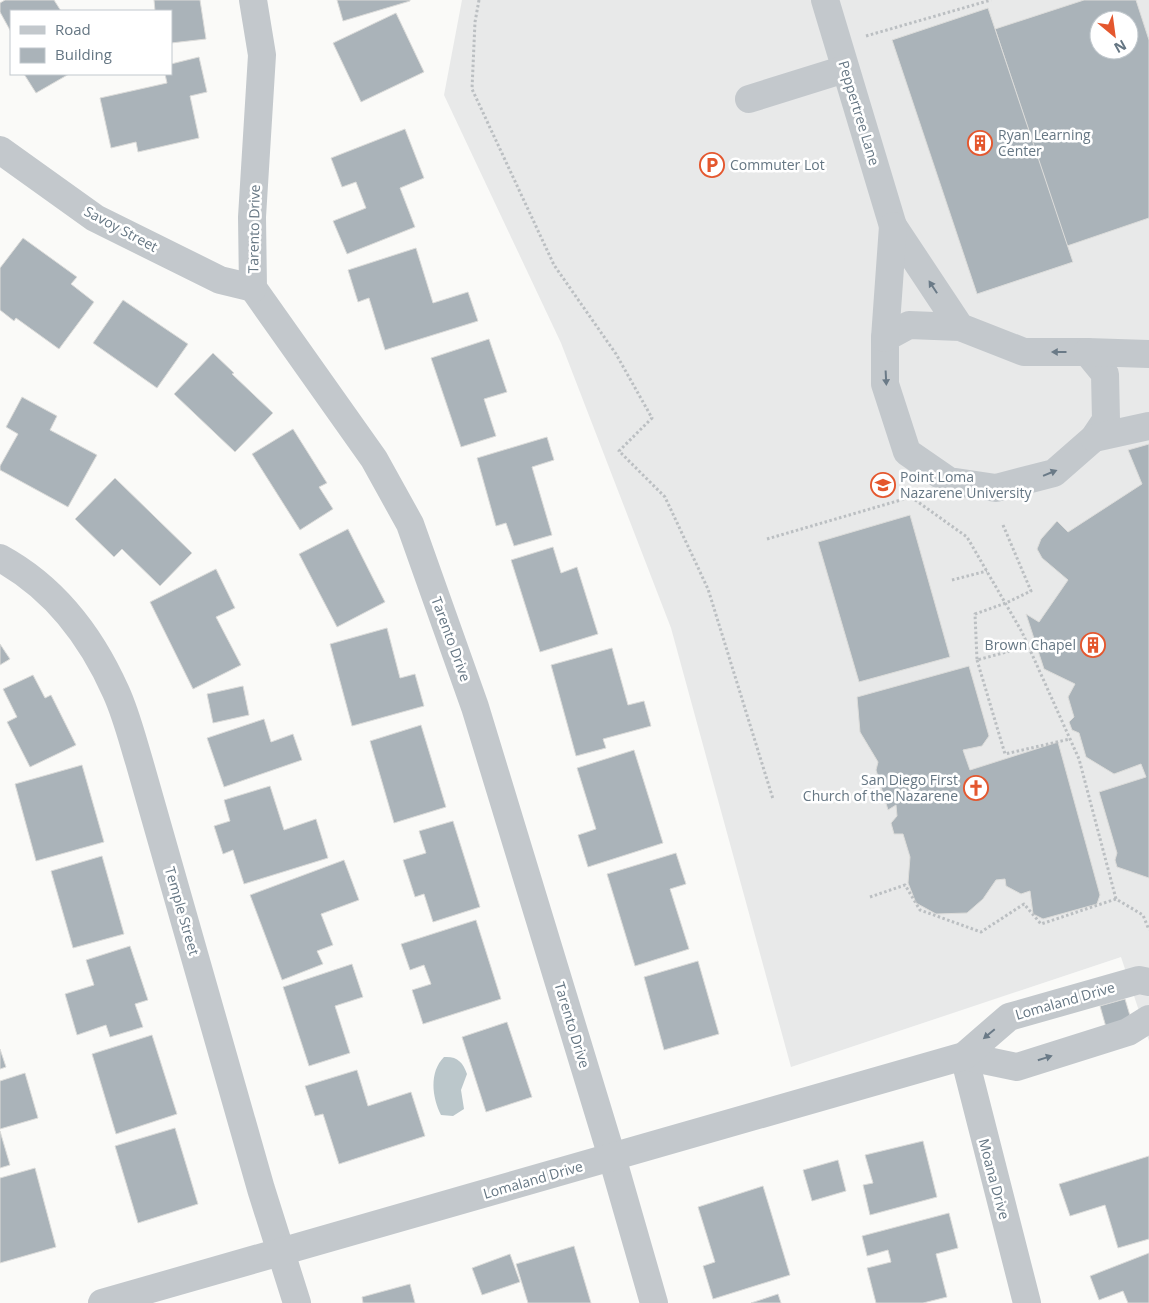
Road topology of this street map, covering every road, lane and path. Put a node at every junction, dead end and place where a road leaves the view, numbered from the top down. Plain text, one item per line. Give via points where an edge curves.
1 (252, 0) edge
2 (479, 0) edge
3 (825, 0) edge
4 (990, 0) edge
5 (862, 37) dead end
6 (845, 69) junction
7 (749, 100) dead end
8 (0, 150) edge
9 (893, 226) junction
10 (253, 288) junction
11 (960, 327) junction
12 (885, 338) junction
13 (1086, 352) junction
14 (1149, 354) edge
15 (1149, 426) edge
16 (1094, 438) junction
17 (1003, 525) dead end
18 (767, 539) dead end
19 (0, 558) edge
20 (987, 571) junction
21 (952, 580) dead end
22 (1006, 603) junction
23 (1029, 646) junction
24 (977, 660) junction
25 (1070, 739) junction
26 (773, 799) dead end
27 (870, 897) dead end
28 (1116, 898) junction
29 (1149, 930) edge
30 (1149, 982) edge
31 (1149, 1019) edge
32 (964, 1056) junction
33 (612, 1157) junction
34 (281, 1250) junction
35 (102, 1303) edge
36 (297, 1303) edge
37 (654, 1303) edge
38 (1026, 1303) edge

1 - 10 street, Tarento Drive via 262,55 252,217
2 - 26 path via 472,89 554,265 616,354 652,418 619,451 665,497 708,589
3 - 6 street, Peppertree Lane
4 - 5 path
6 - 7 street
6 - 9 street, Peppertree Lane
8 - 10 street, Savoy Street via 95,218 220,280
11 -> 9 street, Peppertree Lane
9 - 12 street, Peppertree Lane
10 - 33 street, Tarento Drive via 374,459 410,524 475,707
11 - 12 street via 909,325
13 -> 11 street via 1024,352
12 -> 16 street, Peppertree Lane via 886,384 908,452 949,481 996,488 1054,473
13 - 14 street
13 - 16 street, Peppertree Lane via 1105,374 1106,420
15 - 16 street, Peppertree Lane
17 - 22 path via 1031,591
18 - 20 path via 911,497 967,537
19 - 34 street, Temple Street via 46,590 69,613 101,660 117,693
20 - 21 path
20 - 22 path
22 - 23 path
22 - 24 path via 975,614
23 - 24 path
23 - 25 path
24 - 25 path via 1005,754
25 - 28 path via 1079,759
27 - 28 path via 905,885 920,910 980,932 1024,904 1041,924
28 - 29 path via 1143,915
30 -> 32 street, Lomaland Drive via 1139,980 1009,1018
32 -> 31 street, Lomaland Drive via 1017,1067 1128,1032
32 - 33 street, Lomaland Drive
32 - 38 street, Moana Drive
33 - 34 street, Lomaland Drive
33 - 37 street, Tarento Drive
34 - 35 street, Lomaland Drive
34 - 36 street, Temple Street

